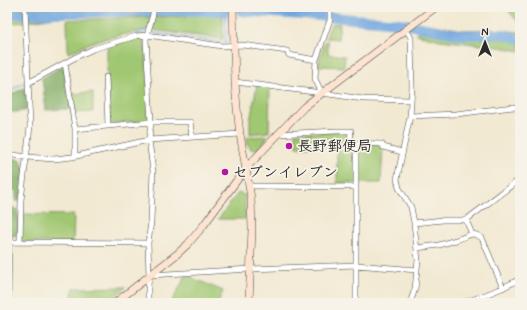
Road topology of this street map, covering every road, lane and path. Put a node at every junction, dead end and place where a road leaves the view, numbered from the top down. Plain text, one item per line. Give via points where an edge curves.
1 (25, 7) edge
2 (153, 7) edge
3 (233, 7) edge
4 (330, 7) edge
5 (436, 7) edge
6 (406, 29) junction
7 (147, 35) junction
8 (234, 46) junction
9 (316, 60) junction
10 (65, 63) junction
11 (106, 77) dead end
12 (235, 82) junction
13 (28, 83) junction
14 (322, 93) junction
15 (411, 100) junction
16 (520, 109) edge
17 (410, 116) junction
18 (151, 122) junction
19 (108, 126) junction
20 (75, 128) junction
21 (240, 134) junction
22 (278, 134) junction
23 (192, 137) junction
24 (149, 140) junction
25 (356, 144) junction
26 (402, 152) junction
27 (7, 154) edge
28 (75, 156) junction
29 (27, 157) junction
30 (246, 168) junction
31 (520, 179) edge
32 (249, 186) junction
33 (356, 186) junction
34 (466, 220) junction
35 (414, 223) junction
36 (472, 234) junction
37 (8, 242) edge
38 (20, 242) junction
39 (148, 244) junction
40 (417, 248) junction
41 (356, 265) junction
42 (251, 269) junction
43 (417, 270) junction
44 (149, 275) junction
45 (520, 279) edge
46 (503, 288) junction
47 (482, 297) junction
48 (8, 303) edge
49 (115, 303) edge
50 (148, 303) edge
51 (249, 303) edge
52 (356, 303) edge
53 (410, 303) edge
54 (462, 303) edge
55 (484, 303) edge

1 - 13 street
2 - 7 street
3 - 8 main road
4 - 9 street via 330,20
5 - 6 main road
6 - 14 main road
6 - 15 street via 411,38
7 - 8 street
7 - 10 street via 93,49
7 - 18 street
8 - 9 street via 287,51 289,54
8 - 12 main road
9 - 14 street via 315,78
10 - 13 street
10 - 20 street
11 - 19 street
12 - 14 street
12 - 21 main road
13 - 29 street via 30,127
14 - 15 street via 363,99
14 - 22 main road via 304,107
15 - 17 street
16 - 17 street via 513,107 456,114
17 - 26 street
18 - 19 street
18 - 23 street via 190,122
18 - 24 street
19 - 20 street
20 - 28 street
21 - 23 street
21 - 30 main road
22 - 25 street via 351,131 350,143
22 - 30 main road
23 - 24 street
24 - 28 street
24 - 39 street via 153,170
25 - 26 street via 382,144 383,147
25 - 33 street
26 - 35 street via 399,188 411,207
27 - 29 street
28 - 29 street
29 - 38 street via 21,200
30 - 32 main road
30 - 44 main road via 188,244
31 - 34 street
32 - 33 street
32 - 42 main road
33 - 41 street
34 - 35 street
34 - 36 street
35 - 40 street
36 - 40 street via 439,245
36 - 46 street via 482,238
37 - 38 street
37 - 48 street
38 - 39 street
39 - 44 street
40 - 43 street
41 - 42 street
41 - 43 street
41 - 52 street
42 - 44 street
42 - 51 main road
43 - 53 street
44 - 49 main road
44 - 50 street
45 - 46 street
46 - 47 street
47 - 54 street
47 - 55 street

